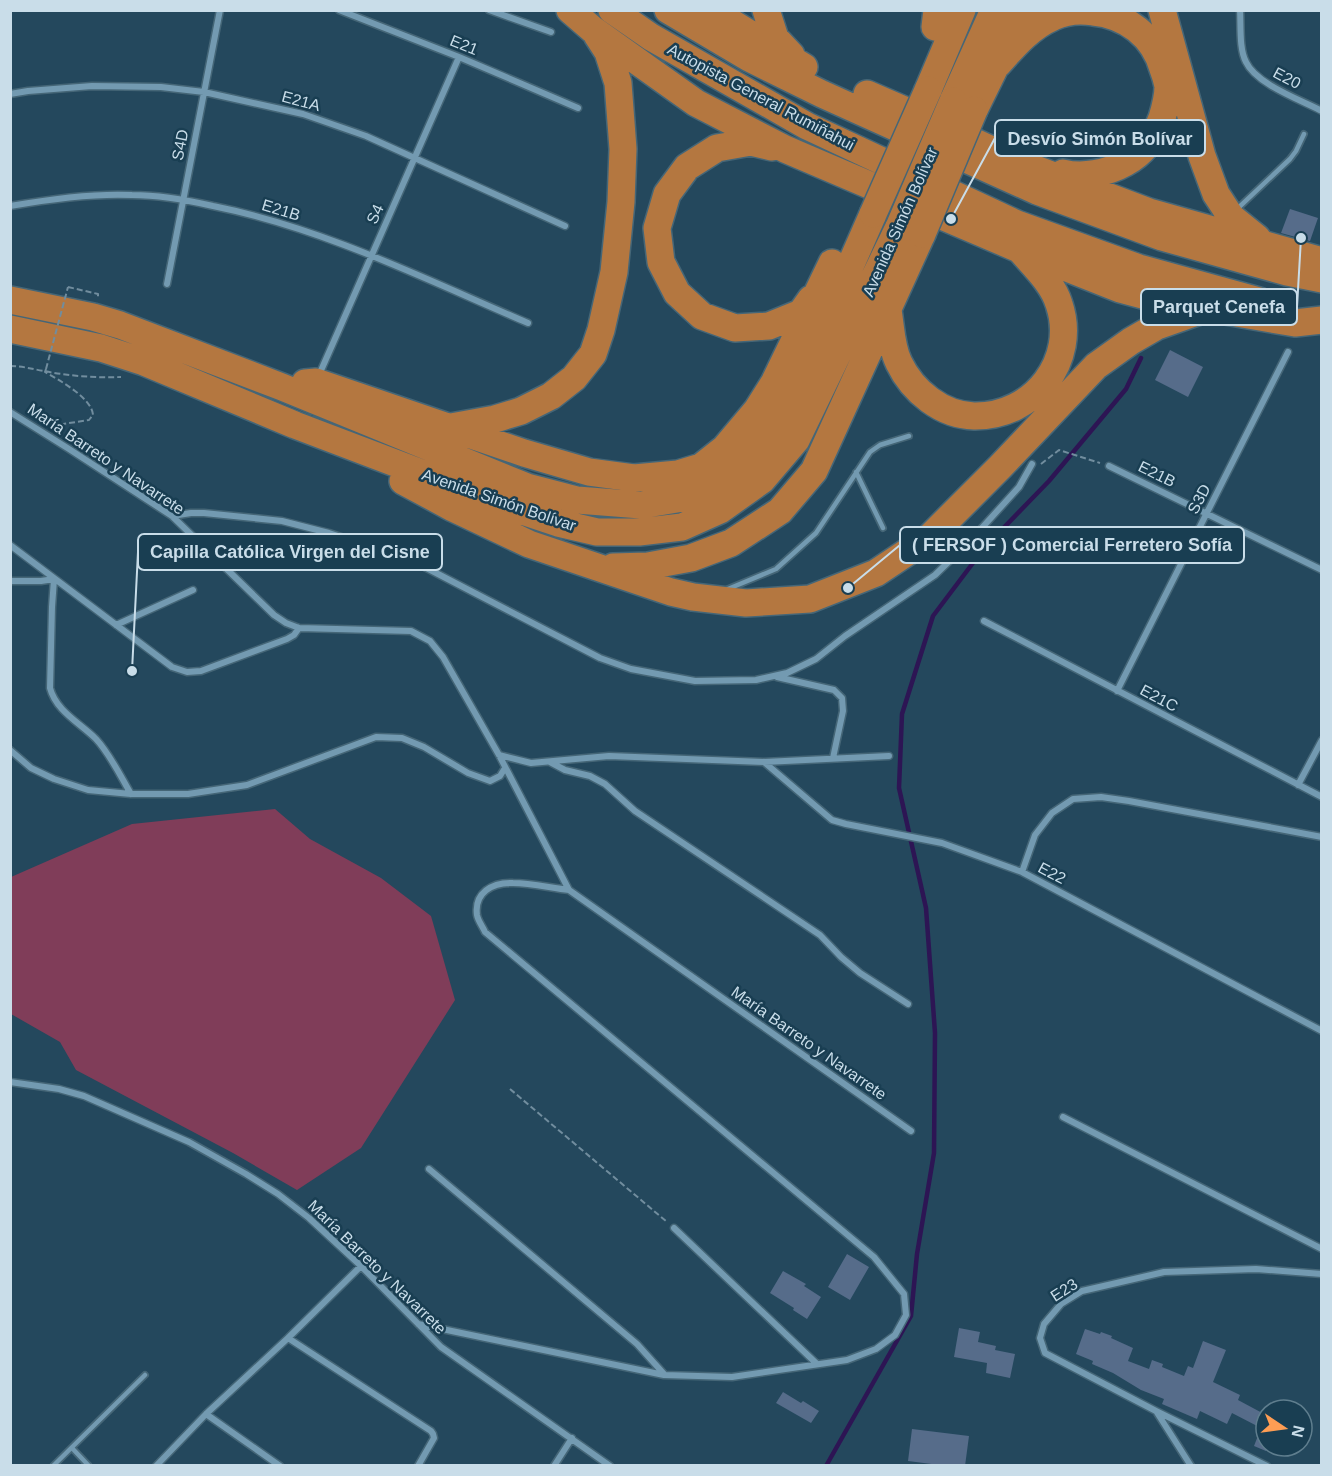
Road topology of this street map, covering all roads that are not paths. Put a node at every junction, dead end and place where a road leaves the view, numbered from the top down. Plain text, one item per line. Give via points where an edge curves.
1 (220, 10) edge
2 (339, 10) edge
3 (489, 10) edge
4 (570, 10) edge
5 (612, 10) edge
6 (668, 10) edge
7 (711, 10) edge
8 (766, 10) edge
9 (962, 10) edge
10 (994, 10) edge
11 (1023, 10) edge
12 (1162, 10) edge
13 (1240, 10) edge
14 (938, 16) edge
15 (592, 29) junction
16 (551, 32) dead end
17 (459, 57) junction
18 (998, 64) junction
19 (802, 66) junction
20 (920, 87) junction
21 (204, 92) junction
22 (10, 94) edge
23 (964, 106) junction
24 (578, 108) dead end
25 (1322, 111) edge
26 (1304, 134) dead end
27 (784, 149) junction
28 (414, 159) junction
29 (1022, 164) junction
30 (183, 200) junction
31 (10, 206) edge
32 (866, 211) junction
33 (1231, 217) junction
34 (565, 226) dead end
35 (911, 231) junction
36 (1266, 244) junction
37 (1019, 249) junction
38 (371, 256) junction
39 (1322, 261) edge
40 (1322, 279) edge
41 (167, 284) dead end
42 (822, 284) junction
43 (10, 300) edge
44 (1208, 309) junction
45 (888, 310) junction
46 (1322, 318) edge
47 (528, 323) dead end
48 (10, 329) edge
49 (1288, 352) dead end
50 (316, 382) junction
51 (282, 387) junction
52 (10, 412) edge
53 (295, 425) junction
54 (450, 427) junction
55 (909, 436) dead end
56 (1032, 464) road end
57 (1109, 466) road end
58 (856, 472) junction
59 (1207, 513) junction
60 (172, 516) junction
61 (883, 528) dead end
62 (10, 544) edge
63 (597, 568) junction
64 (1322, 570) edge
65 (54, 579) junction
66 (10, 581) edge
67 (193, 590) dead end
68 (720, 591) dead end
69 (984, 621) dead end
70 (116, 625) junction
71 (298, 628) junction
72 (774, 676) junction
73 (1117, 691) junction
74 (1322, 740) edge
75 (10, 750) edge
76 (499, 755) junction
77 (889, 756) dead end
78 (833, 758) junction
79 (550, 762) junction
80 (764, 762) junction
81 (505, 768) junction
82 (1298, 785) junction
83 (131, 795) junction
84 (1322, 797) edge
85 (1322, 837) edge
86 (1022, 872) junction
87 (569, 890) junction
88 (908, 1004) dead end
89 (1322, 1032) edge
90 (10, 1082) edge
91 (1063, 1117) dead end
92 (911, 1131) dead end
93 (429, 1169) dead end
94 (674, 1228) road end
95 (1322, 1249) edge
96 (361, 1266) junction
97 (1322, 1274) edge
98 (418, 1324) junction
99 (288, 1338) junction
100 (817, 1364) junction
101 (145, 1375) dead end
102 (664, 1375) junction
103 (1156, 1411) junction
104 (206, 1414) junction
105 (572, 1438) junction
106 (72, 1448) junction
107 (54, 1466) edge
108 (89, 1466) edge
109 (156, 1466) edge
110 (280, 1466) edge
111 (418, 1466) edge
112 (554, 1466) edge
113 (610, 1466) edge
114 (1191, 1466) edge
115 (1267, 1466) edge

1 - 21 street, S4D
2 - 17 street, E21
3 - 16 street
4 - 15 highway
5 - 46 highway, Autopista General Rumiñahui via 651,37 807,126 1017,224 1139,268
6 - 40 highway, Autopista General Rumiñahui via 749,58 822,94 1037,191 1162,237
7 - 19 highway
8 - 19 highway via 775,38
9 - 20 highway
10 - 23 highway
11 - 18 highway
12 - 33 highway via 1202,156 1216,194
13 - 25 street, E20 via 1241,42 1246,62 1254,73
14 - 20 highway
15 - 27 highway via 696,103
15 - 54 highway via 608,52 618,83 623,149 614,272 599,338 593,354 574,378 551,396 495,419
17 - 24 street, E21
17 - 28 street, S4
18 - 23 highway
18 - 29 highway via 1024,36 1052,17 1070,12 1103,13 1120,18 1146,37 1155,48 1168,85 1159,126 1136,157 1118,167 1071,175
19 - 29 highway
20 - 32 highway
21 - 22 street, E21A via 92,86
21 - 28 street, E21A via 303,114 366,136
21 - 30 street, S4D
23 - 35 highway, bridge
26 - 33 lane via 1290,159
27 - 37 highway
27 - 42 highway via 751,142 717,148 687,166 667,194 657,228 661,262 676,293 702,316 735,328 769,326 801,313
28 - 34 street, E21A
28 - 38 street, S4
29 - 36 highway via 1149,212
30 - 31 street, E21B via 132,195 58,198
30 - 38 street, E21B via 275,221
30 - 41 street, S4D
32 - 42 highway
32 - 51 highway, Avenida Simón Bolívar via 800,380 774,428 739,468 695,496 641,506 577,500 527,487
33 - 36 highway
35 - 45 highway
35 - 53 highway, Avenida Simón Bolívar via 796,440 762,480 720,510 682,527 597,532 558,523
36 - 39 highway
37 - 44 highway via 1120,289
37 - 45 highway via 1059,302 1063,341 1052,375 1036,393 1011,409 974,416 930,401 898,363
38 - 47 street, E21B
38 - 50 street, S4
42 - 54 highway via 757,410 725,448 701,467 678,474 634,478 589,472
43 - 51 highway, Avenida Simón Bolívar via 120,325
44 - 46 highway via 1295,323
44 - 63 highway via 1157,326 1096,366 930,537 876,573 810,599 746,603 671,592
45 - 63 highway via 814,471 780,512 731,543 691,558 648,566
48 - 53 highway, Avenida Simón Bolívar via 101,348 144,362
49 - 59 street, S3D
50 - 51 highway
50 - 54 highway
52 - 60 street, María Barreto y Navarrete
53 - 63 highway via 453,508
55 - 58 lane via 880,445
56 - 72 street via 1019,487 935,575 816,659
57 - 59 street, E21B
58 - 61 lane
58 - 68 lane via 816,533 776,569
59 - 64 street, E21B
59 - 73 street, S3D
60 - 71 street, María Barreto y Navarrete via 274,615
60 - 72 street via 191,513 282,521 329,533 413,561 600,658 631,669 695,681
62 - 65 street
65 - 66 street
65 - 70 street
65 - 83 street via 52,698 97,740
67 - 70 street
69 - 73 street, E21C
70 - 71 street via 172,667 186,672 201,671 287,639
71 - 76 street, María Barreto y Navarrete via 411,631 430,641
72 - 78 street via 834,690 842,698
73 - 82 street, E21C
74 - 82 street
75 - 83 street via 31,768 54,779 88,790
76 - 79 street via 531,763
76 - 81 street, María Barreto y Navarrete
77 - 78 street
78 - 80 street
79 - 80 street via 609,756
79 - 88 street via 604,784 635,812 820,935 860,973
80 - 86 street, E22 via 832,820 942,843
81 - 83 street via 490,781 402,738 376,737 247,785 188,794
81 - 87 street, María Barreto y Navarrete
82 - 84 street, E21C
85 - 86 street via 1128,801 1101,797 1073,799 1052,813 1035,835
86 - 89 street, E22
87 - 92 street, María Barreto y Navarrete
87 - 100 street via 497,884 479,897 477,917 485,932 874,1257 904,1294 906,1315 895,1335 876,1349 848,1360
90 - 96 street, María Barreto y Navarrete via 84,1096 199,1148 278,1194
91 - 95 street
93 - 102 street via 637,1344
94 - 100 street
96 - 98 street, María Barreto y Navarrete
96 - 99 street
97 - 103 street, E23 via 1256,1269 1164,1272 1082,1291 1061,1304 1044,1324 1040,1338 1045,1353
98 - 102 street
98 - 105 street, María Barreto y Navarrete via 441,1347
99 - 104 street
99 - 111 street via 431,1431 434,1438
100 - 102 street via 732,1377
101 - 106 lane
103 - 114 street, E23
103 - 115 street
104 - 109 street
104 - 110 street
105 - 112 street
105 - 113 street, María Barreto y Navarrete
106 - 107 lane
106 - 108 lane

